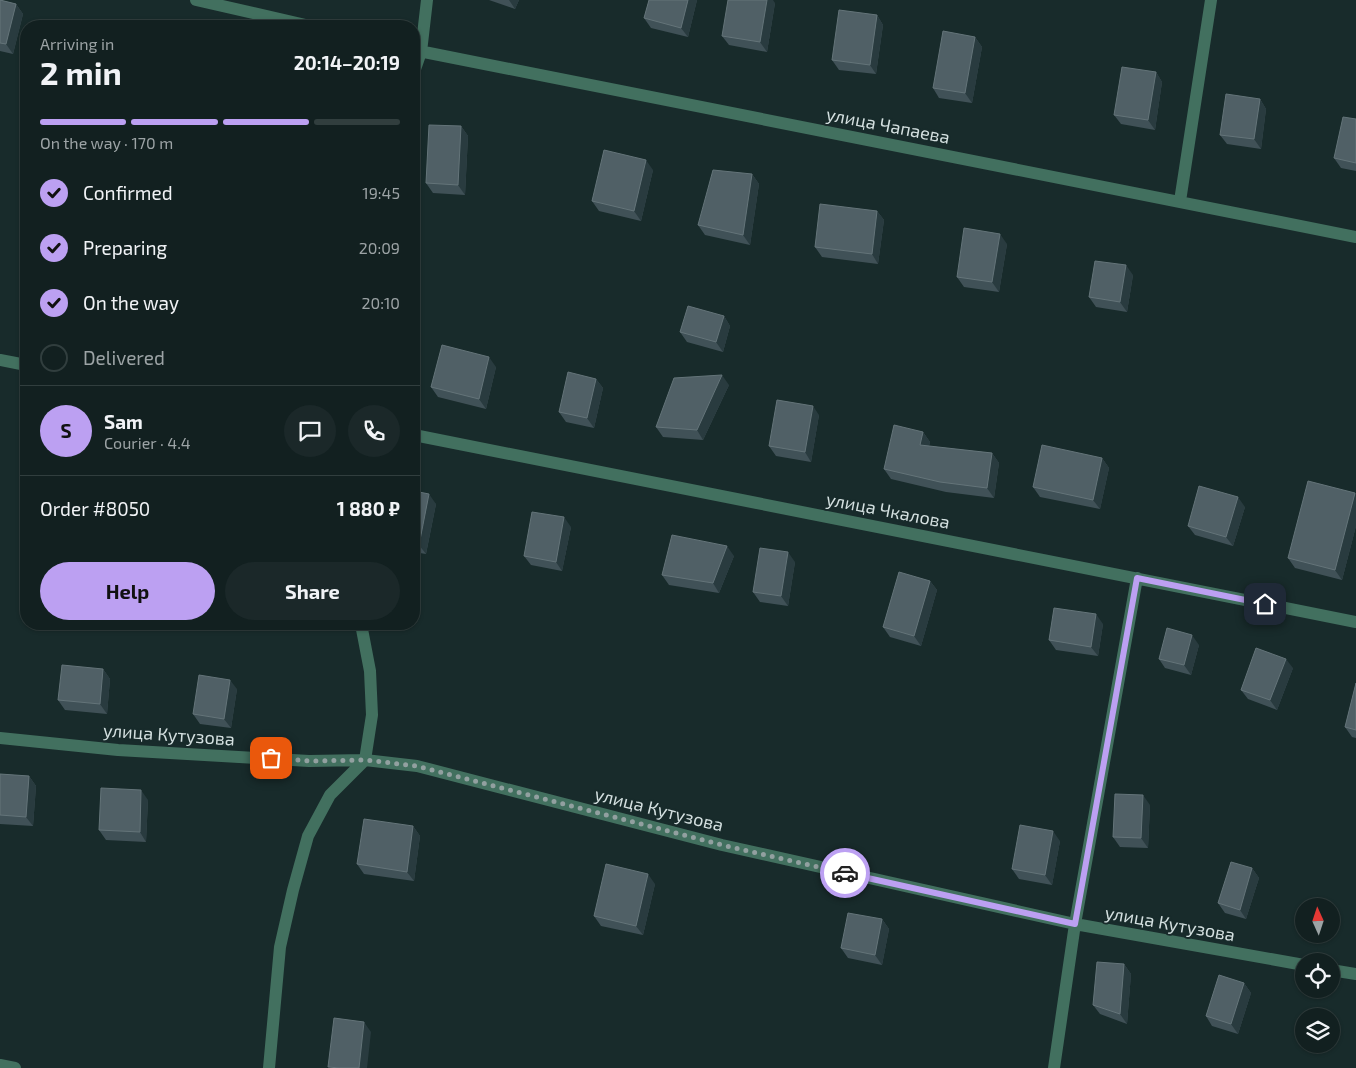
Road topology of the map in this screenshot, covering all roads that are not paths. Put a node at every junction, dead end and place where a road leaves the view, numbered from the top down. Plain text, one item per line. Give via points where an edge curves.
1 (196, 0) edge
2 (427, 0) edge
3 (1211, 0) edge
4 (284, 20) edge
5 (420, 36) edge
6 (420, 52) edge
7 (1180, 201) junction
8 (1356, 237) edge
9 (0, 360) edge
10 (20, 364) edge
11 (420, 436) edge
12 (1137, 578) junction
13 (1356, 622) edge
14 (362, 630) edge
15 (0, 738) edge
16 (365, 760) junction
17 (1075, 924) junction
18 (1295, 963) edge
19 (1340, 971) edge
20 (1356, 974) edge
21 (0, 1065) edge
22 (15, 1068) edge
23 (269, 1068) edge
24 (1054, 1068) edge

1 - 4 street
2 - 5 street
3 - 7 street
6 - 7 street, улица Чапаева
7 - 8 street, улица Чапаева
9 - 10 street
11 - 12 street, улица Чкалова
12 - 13 street, улица Чкалова
12 - 17 street
14 - 16 street via 370,671 372,715
15 - 16 street, улица Кутузова via 137,751 309,761
16 - 17 street, улица Кутузова via 417,766 722,845
16 - 23 street via 330,795 308,836 280,947
17 - 18 street, улица Кутузова
17 - 24 street
19 - 20 street
21 - 22 street

